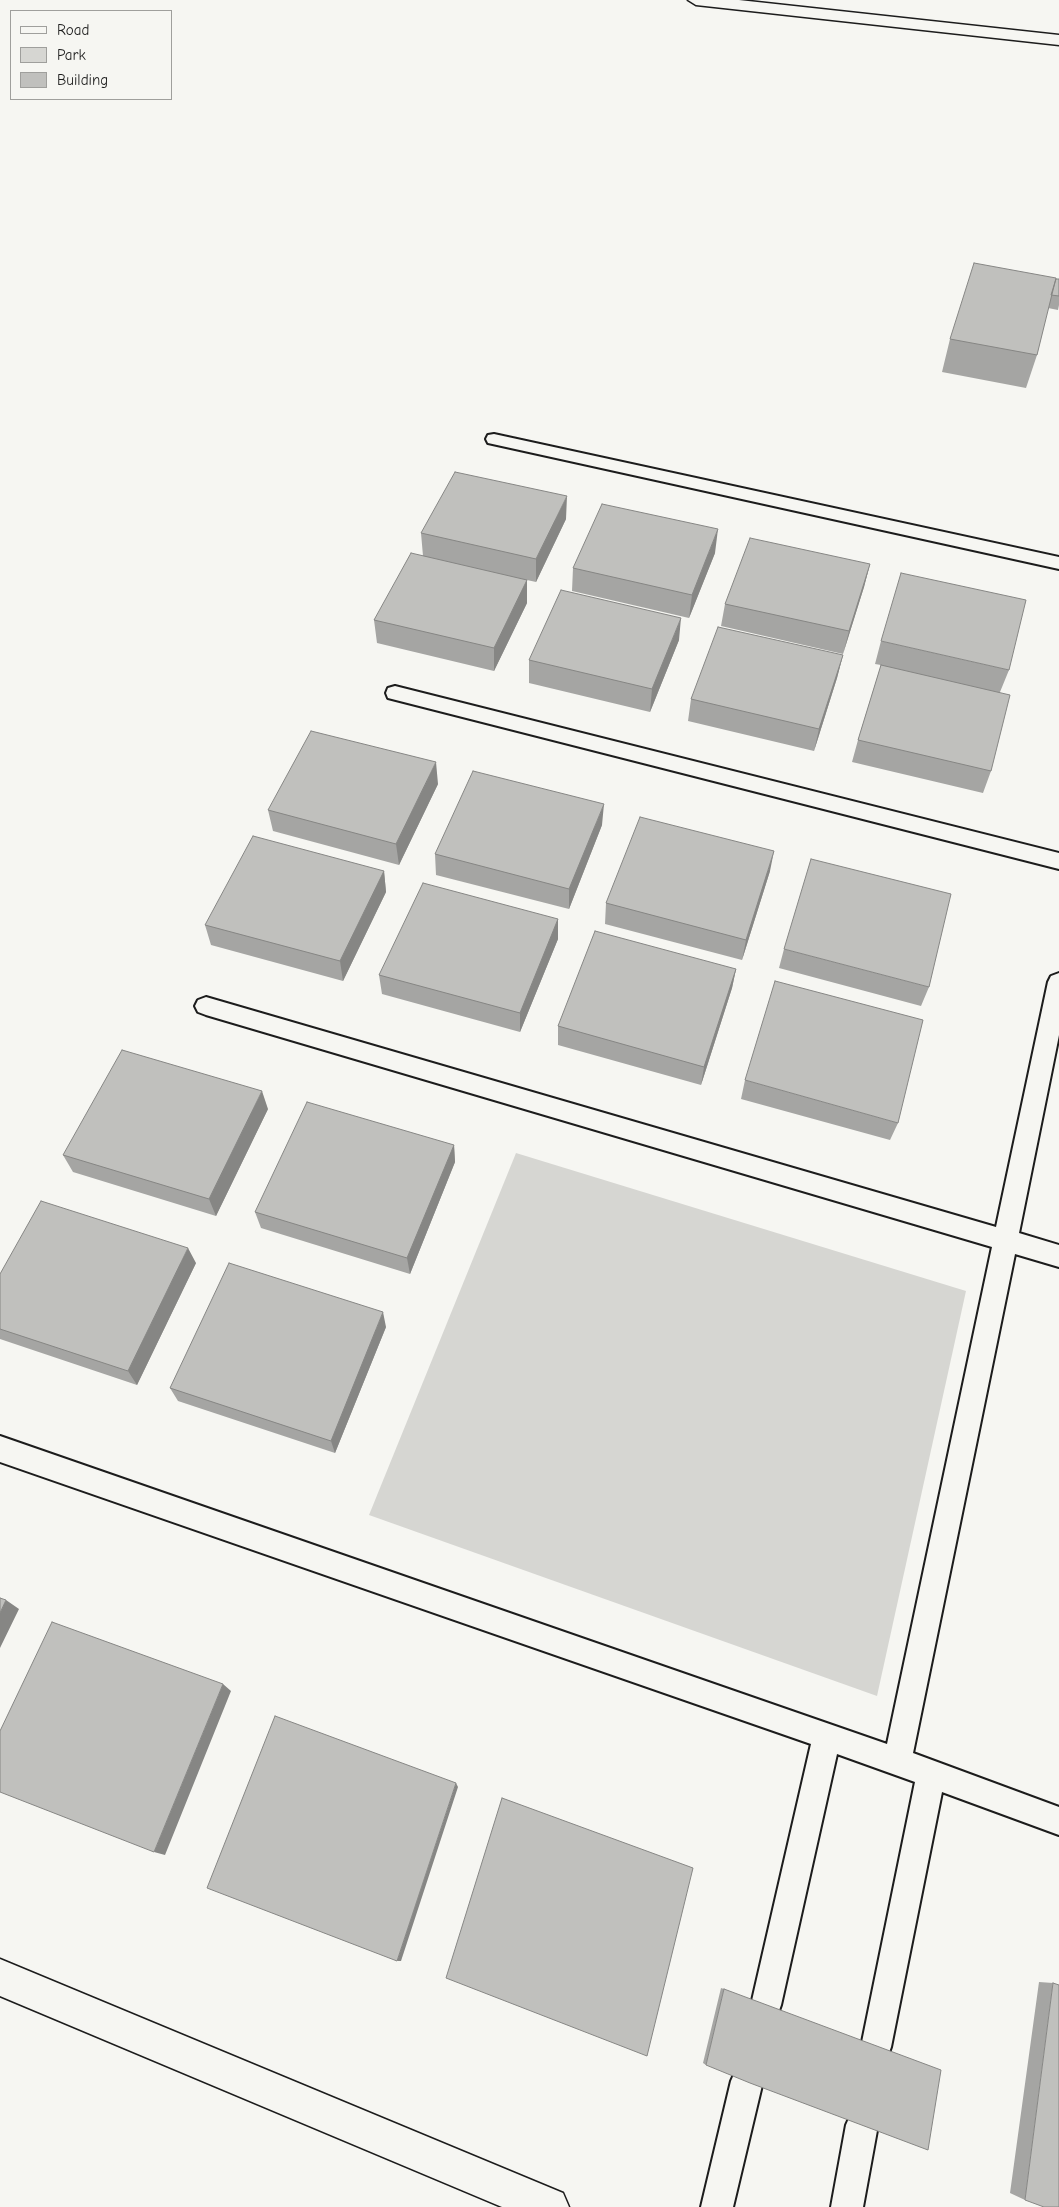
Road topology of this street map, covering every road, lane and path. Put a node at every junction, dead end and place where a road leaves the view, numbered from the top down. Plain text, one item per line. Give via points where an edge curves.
1 (696, 0) edge
2 (1059, 40) edge
3 (494, 439) dead end
4 (1059, 563) edge
5 (395, 693) dead end
6 (1059, 862) edge
7 (1059, 982) edge
8 (206, 1006) dead end
9 (1006, 1240) junction
10 (1059, 1256) edge
11 (0, 1449) edge
12 (826, 1736) junction
13 (896, 1763) junction
14 (931, 1774) junction
15 (1059, 1821) edge
16 (0, 1977) edge
17 (766, 2005) edge
18 (876, 2047) edge
19 (747, 2081) edge
20 (862, 2125) edge
21 (549, 2207) edge
22 (717, 2207) edge
23 (846, 2207) edge

1 - 2 street
3 - 4 lane
5 - 6 lane
7 - 9 lane
8 - 9 lane
9 - 10 lane
9 - 13 lane
11 - 12 lane
12 - 13 lane
12 - 17 lane
13 - 14 lane
14 - 15 lane
14 - 18 lane
16 - 21 street
19 - 22 lane
20 - 23 lane

